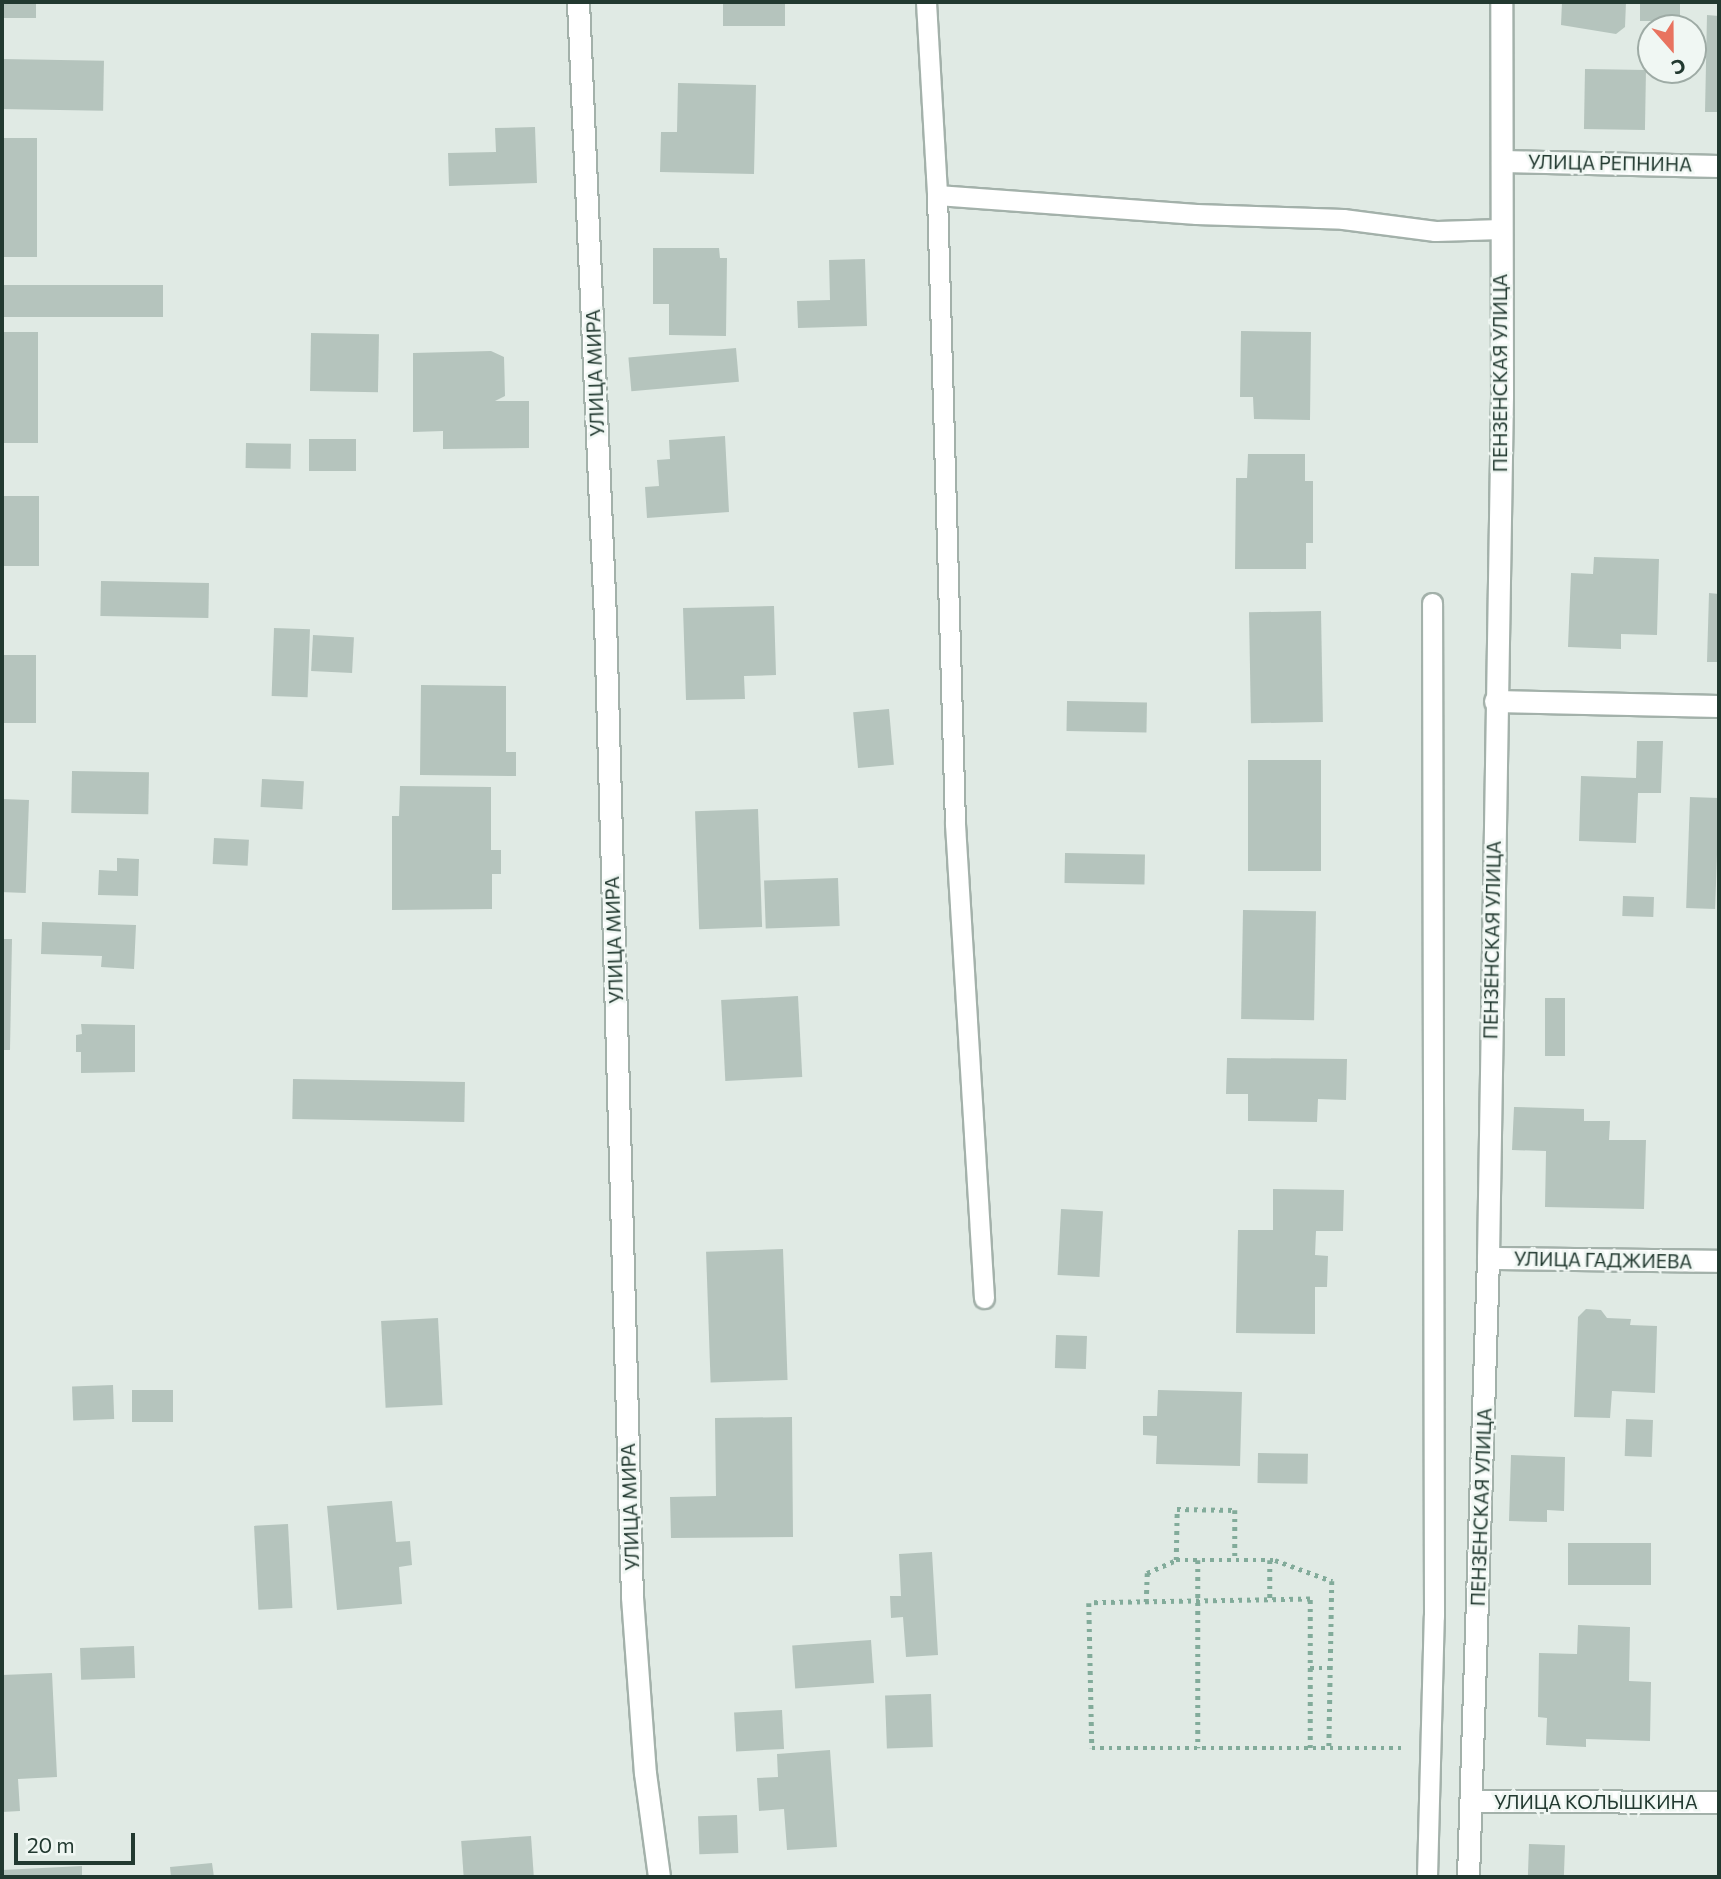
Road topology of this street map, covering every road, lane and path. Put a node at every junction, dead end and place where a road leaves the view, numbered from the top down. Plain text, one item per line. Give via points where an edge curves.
1 (578, 2) edge
2 (926, 2) edge
3 (1501, 2) edge
4 (1502, 161) junction
5 (1719, 166) edge
6 (937, 195) junction
7 (1501, 229) junction
8 (1432, 603) dead end
9 (1494, 701) junction
10 (1719, 706) edge
11 (1488, 1258) junction
12 (1719, 1261) edge
13 (984, 1298) dead end
14 (1176, 1560) junction
15 (1198, 1560) junction
16 (1235, 1560) junction
17 (1270, 1560) junction
18 (1270, 1600) junction
19 (1199, 1601) junction
20 (1146, 1602) junction
21 (1310, 1668) junction
22 (1331, 1668) junction
23 (1198, 1748) junction
24 (1310, 1748) junction
25 (1329, 1748) junction
26 (1430, 1748) junction
27 (1473, 1801) junction
28 (1719, 1802) edge
29 (659, 1877) edge
30 (1427, 1877) edge
31 (1468, 1877) edge

1 - 29 street, УЛИЦА МИРА via 606,633 632,1597 645,1773
2 - 6 lane
3 - 4 street, ПЕНЗЕНСКАЯ УЛИЦА
4 - 5 street, УЛИЦА РЕПНИНА
4 - 7 street, ПЕНЗЕНСКАЯ УЛИЦА
6 - 7 lane via 1196,214 1343,219 1435,231
6 - 13 lane via 955,824
7 - 9 street, ПЕНЗЕНСКАЯ УЛИЦА
8 - 26 lane
9 - 10 street
9 - 11 street, ПЕНЗЕНСКАЯ УЛИЦА
11 - 12 street, УЛИЦА ГАДЖИЕВА
11 - 27 street, ПЕНЗЕНСКАЯ УЛИЦА
14 - 15 path
14 - 16 path via 1177,1509 1235,1510
14 - 20 path via 1147,1573
15 - 16 path
15 - 19 path
16 - 17 path
17 - 18 path
17 - 22 path via 1332,1581
18 - 19 path
18 - 21 path via 1310,1599
19 - 20 path
19 - 23 path
20 - 23 path via 1090,1603 1092,1748
21 - 22 path
21 - 24 path
22 - 25 path
23 - 24 path
24 - 25 path
25 - 26 path
26 - 30 lane
27 - 28 street, УЛИЦА КОЛЫШКИНА
27 - 31 street, ПЕНЗЕНСКАЯ УЛИЦА

